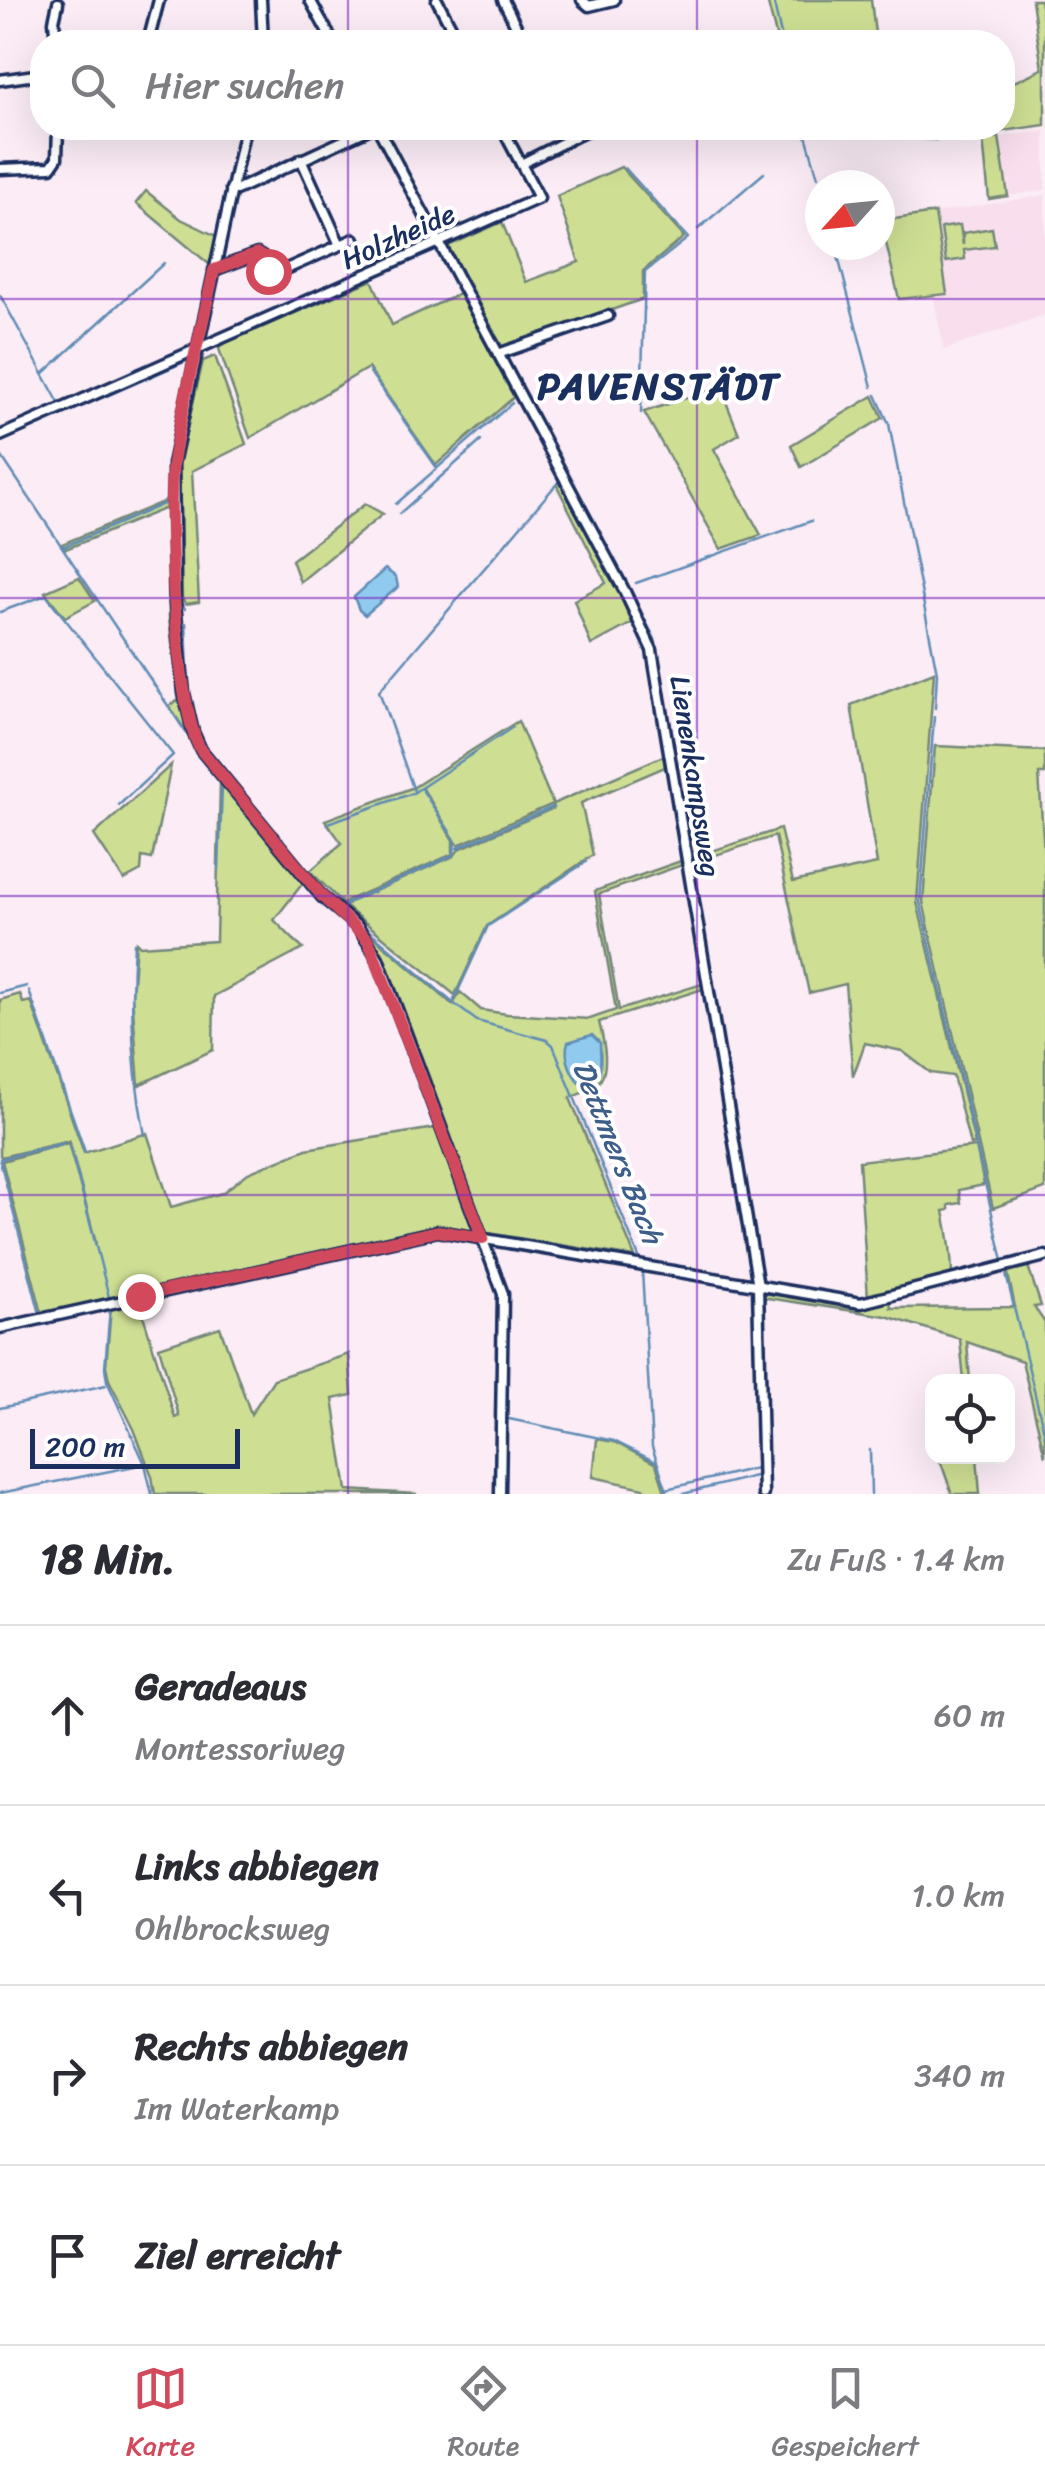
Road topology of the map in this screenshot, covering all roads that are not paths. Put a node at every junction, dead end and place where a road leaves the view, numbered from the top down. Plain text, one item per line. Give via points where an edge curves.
1 (159, 0) edge
2 (262, 0) edge
3 (310, 0) edge
4 (436, 0) edge
5 (502, 0) edge
6 (582, 0) edge
7 (614, 0) edge
8 (58, 3) dead end
9 (55, 30) edge
10 (151, 30) edge
11 (263, 30) edge
12 (326, 30) edge
13 (452, 30) edge
14 (515, 30) edge
15 (30, 76) edge
16 (0, 80) edge
17 (58, 140) edge
18 (241, 140) edge
19 (347, 140) edge
20 (382, 140) edge
21 (510, 140) edge
22 (568, 140) edge
23 (302, 159) junction
24 (522, 164) junction
25 (0, 170) edge
26 (231, 189) junction
27 (354, 239) dead end
28 (439, 242) junction
29 (340, 245) junction
30 (214, 270) junction
31 (608, 316) dead end
32 (198, 349) junction
33 (498, 354) junction
34 (0, 436) edge
35 (483, 1238) junction
36 (1045, 1256) edge
37 (758, 1286) junction
38 (0, 1328) edge
39 (500, 1494) edge
40 (763, 1494) edge

1 - 10 street
2 - 11 street
3 - 12 street
4 - 13 street
5 - 14 street
6 - 7 street via 589,6
8 - 9 street
15 - 16 street
17 - 25 street via 51,167
18 - 26 street
19 - 23 street
20 - 28 street, Lienenkampsweg
21 - 24 street
22 - 24 street
23 - 26 street
23 - 29 street
24 - 28 street, Holzheide via 539,198
26 - 30 street
27 - 29 street
28 - 32 street, Holzheide
28 - 33 street, Lienenkampsweg
29 - 30 street via 275,274 257,254
30 - 32 street
31 - 33 street
32 - 34 street, Holzheide
32 - 35 street via 172,484 175,603 196,742 322,896 368,940
33 - 37 street, Lienenkampsweg via 652,650
35 - 37 street
35 - 38 street via 438,1231
35 - 39 street via 506,1308
36 - 37 street via 861,1303
37 - 40 street, Lienenkampsweg

